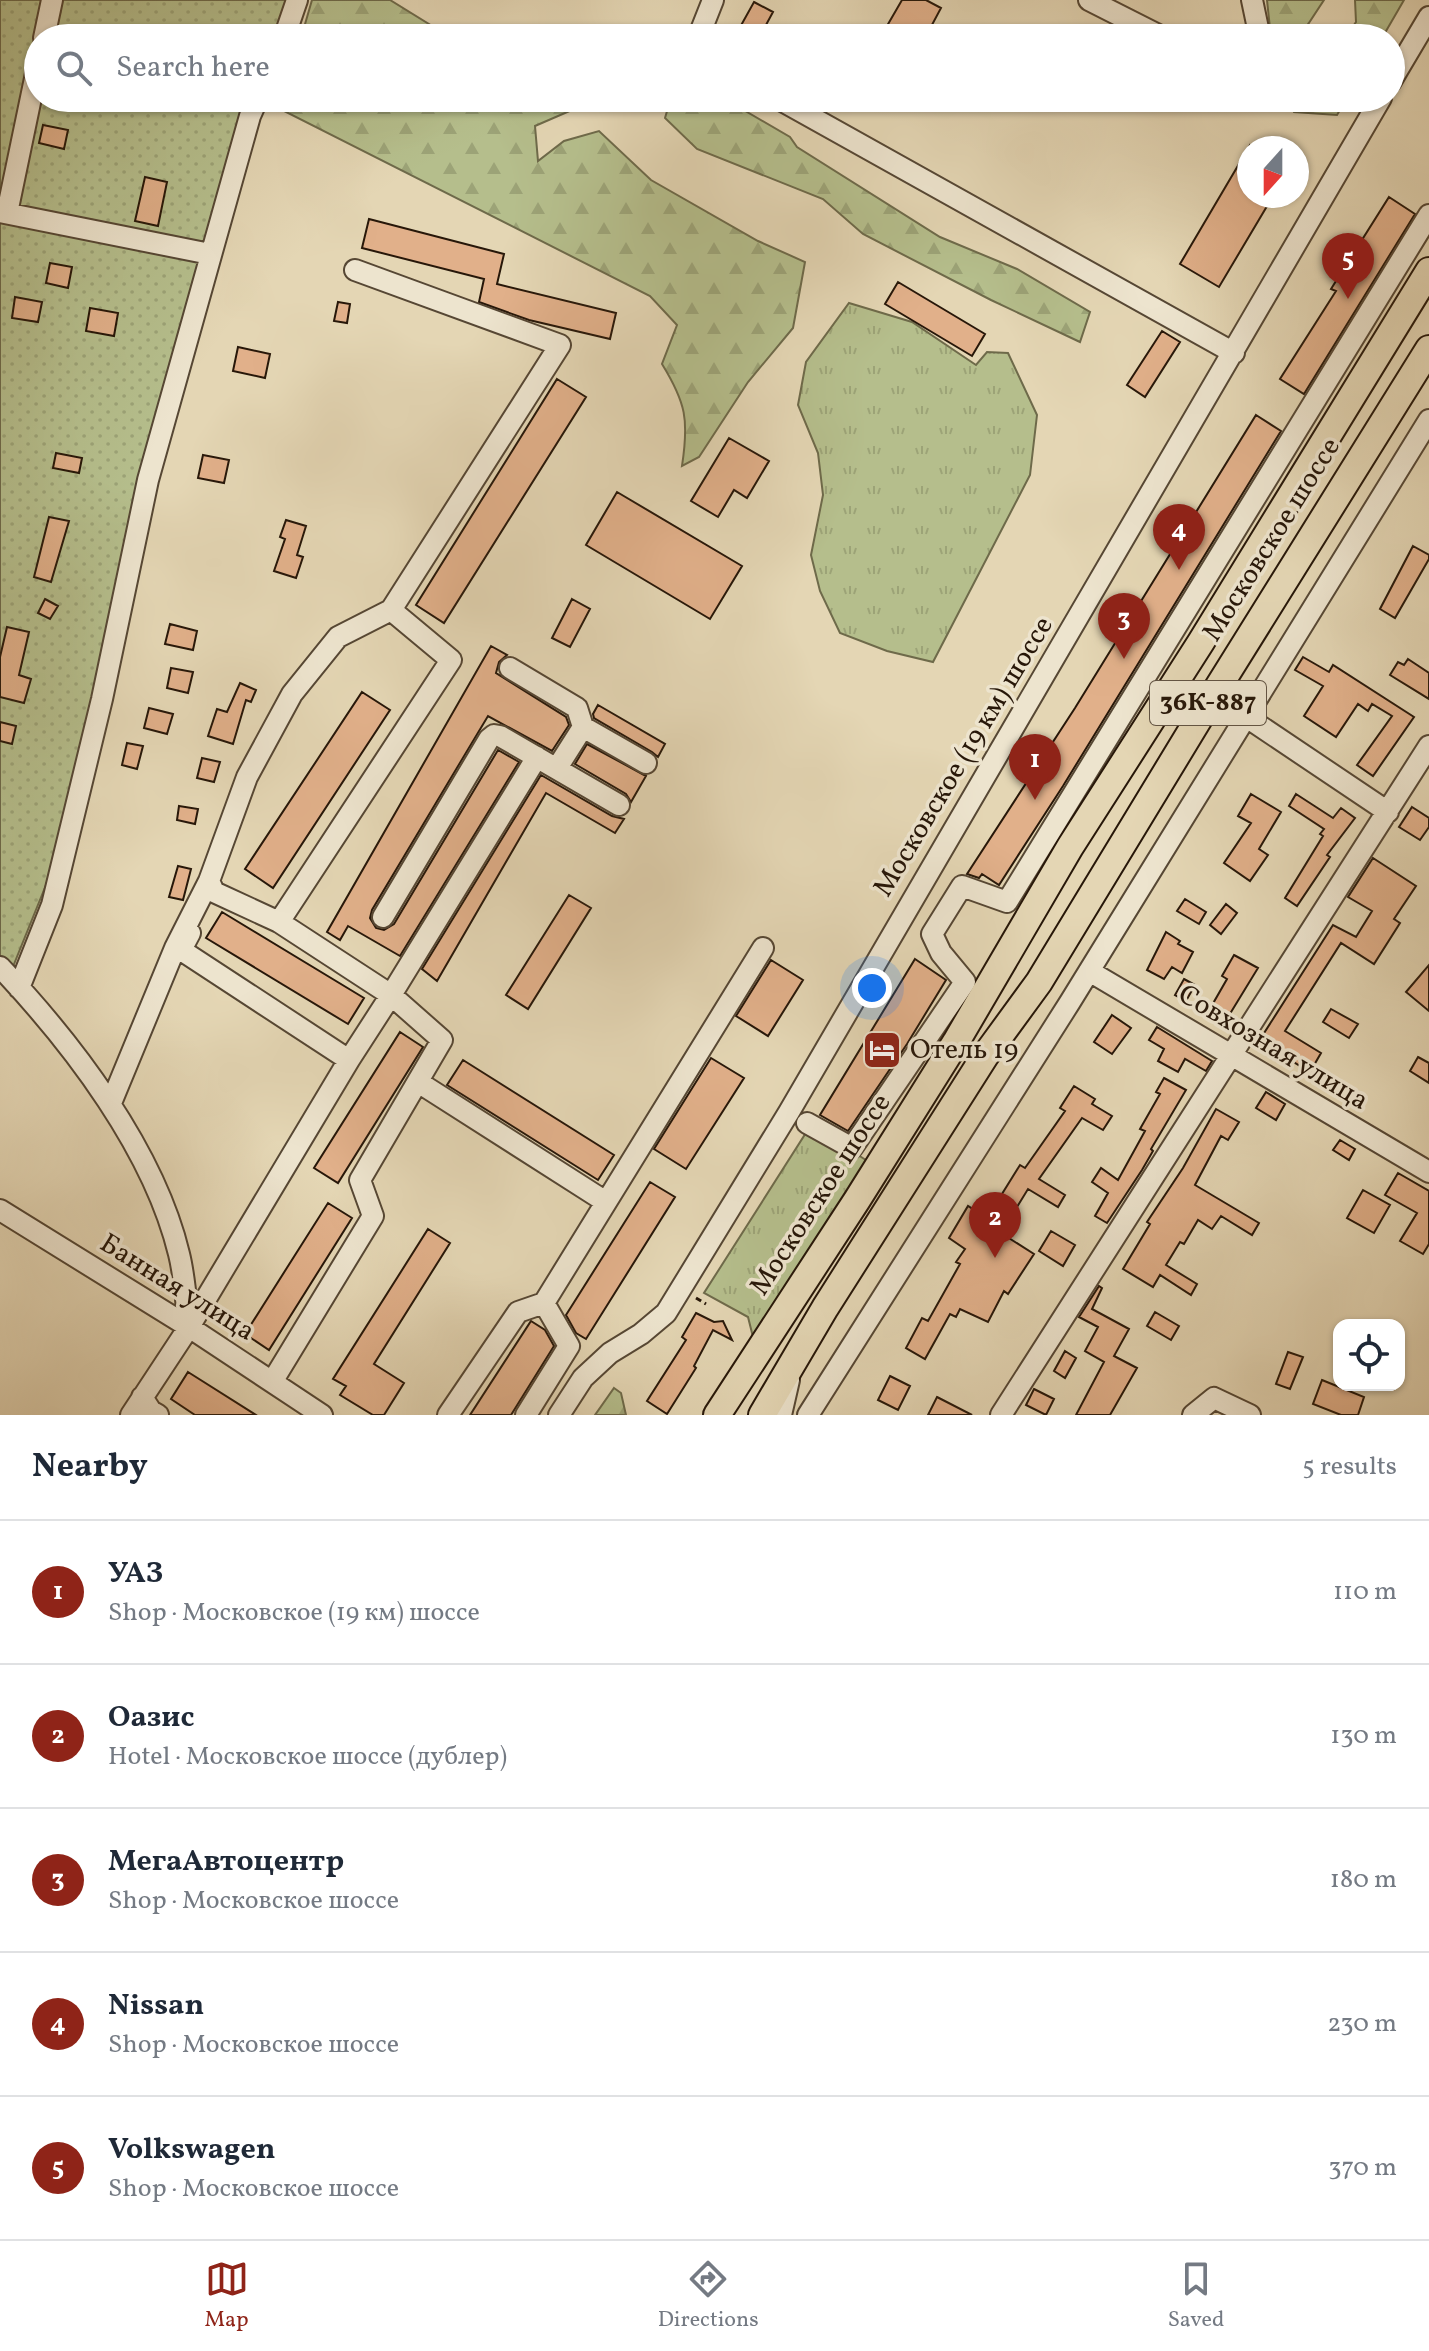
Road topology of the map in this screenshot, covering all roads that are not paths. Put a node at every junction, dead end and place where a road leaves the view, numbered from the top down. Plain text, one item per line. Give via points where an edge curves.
1 (52, 0) edge
2 (297, 0) edge
3 (713, 0) edge
4 (1089, 0) edge
5 (1252, 0) edge
6 (1429, 17) edge
7 (47, 24) edge
8 (289, 24) edge
9 (704, 24) edge
10 (1136, 24) edge
11 (1257, 24) edge
12 (1405, 57) edge
13 (27, 112) edge
14 (252, 112) edge
15 (802, 112) edge
16 (1373, 112) edge
17 (4, 212) edge
18 (1429, 215) edge
19 (210, 254) junction
20 (355, 270) dead end
21 (1429, 271) edge
22 (1429, 349) edge
23 (1234, 353) junction
24 (1425, 433) edge
25 (391, 610) junction
26 (510, 668) dead end
27 (1245, 716) junction
28 (583, 727) junction
29 (1429, 746) edge
30 (537, 757) junction
31 (646, 763) dead end
32 (557, 768) junction
33 (619, 805) dead end
34 (1388, 812) junction
35 (212, 886) junction
36 (383, 917) dead end
37 (901, 918) junction
38 (279, 922) junction
39 (932, 934) junction
40 (763, 948) dead end
41 (178, 949) junction
42 (0, 967) edge
43 (1089, 971) junction
44 (19, 988) junction
45 (391, 995) junction
46 (983, 997) junction
47 (1013, 1015) junction
48 (956, 1042) junction
49 (1230, 1055) junction
50 (985, 1056) junction
51 (349, 1060) junction
52 (418, 1082) junction
53 (111, 1103) junction
54 (807, 1123) dead end
55 (1429, 1172) edge
56 (606, 1202) junction
57 (0, 1210) edge
58 (544, 1303) junction
59 (189, 1327) junction
60 (791, 1368) junction
61 (272, 1382) junction
62 (142, 1397) junction
63 (131, 1415) edge
64 (158, 1415) edge
65 (322, 1415) edge
66 (448, 1415) edge
67 (526, 1415) edge
68 (559, 1415) edge
69 (717, 1415) edge
70 (762, 1415) edge
71 (781, 1415) edge
72 (808, 1415) edge
73 (1001, 1415) edge
74 (1193, 1415) edge
75 (1250, 1415) edge

1 - 7 street
2 - 8 street
3 - 9 street
4 - 10 street
5 - 11 street
6 - 12 street
13 - 17 street
14 - 19 street
15 - 23 street
16 - 23 street, Московское (19 км) шоссе
17 - 19 street
18 - 39 street via 1007,902 962,886
19 - 44 street via 148,480 52,905
20 - 25 street via 560,345
21 - 46 main road, Московское шоссе / 36К-887 via 1070,847
22 - 47 main road, Московское шоссе / 36К-887 via 1039,982
23 - 37 street, Московское (19 км) шоссе
24 - 27 street
25 - 35 street via 338,637 292,694 247,777
25 - 38 street via 451,660
26 - 28 street via 577,708
27 - 34 street
27 - 43 street
28 - 31 street
28 - 32 street
29 - 34 street
30 - 32 street
30 - 36 street via 500,736 489,739
30 - 45 street
32 - 33 street
34 - 49 street
35 - 38 street
35 - 41 street
37 - 39 street
37 - 68 street, Московское (19 км) шоссе via 666,1313 583,1378
38 - 45 street
39 - 54 street via 965,982 852,1148
40 - 56 street
41 - 51 street
41 - 53 street
42 - 44 street
43 - 49 street, Совхозная улица
43 - 72 street
44 - 53 street
45 - 51 street
45 - 52 street via 442,1040
46 - 47 main road via 988,1017 1001,1020
46 - 48 main road, Московское шоссе / 36К-887
47 - 50 main road, Московское шоссе / 36К-887
48 - 50 main road via 966,1036 977,1038
48 - 69 main road, Московское шоссе / 36К-887
49 - 55 street, Совхозная улица
49 - 73 street
50 - 60 main road, Московское шоссе / 36К-887
51 - 59 street
52 - 56 street
52 - 61 street via 360,1180 373,1216
53 - 59 street via 157,1188 180,1256
56 - 58 street
57 - 59 street, Банная улица
58 - 66 street via 518,1312
58 - 67 street via 569,1346
59 - 61 street, Банная улица
59 - 62 street
60 - 70 main road, Московское шоссе / 36К-887
60 - 71 street
61 - 65 street, Банная улица
62 - 63 street
62 - 64 street
74 - 75 street via 1214,1398

